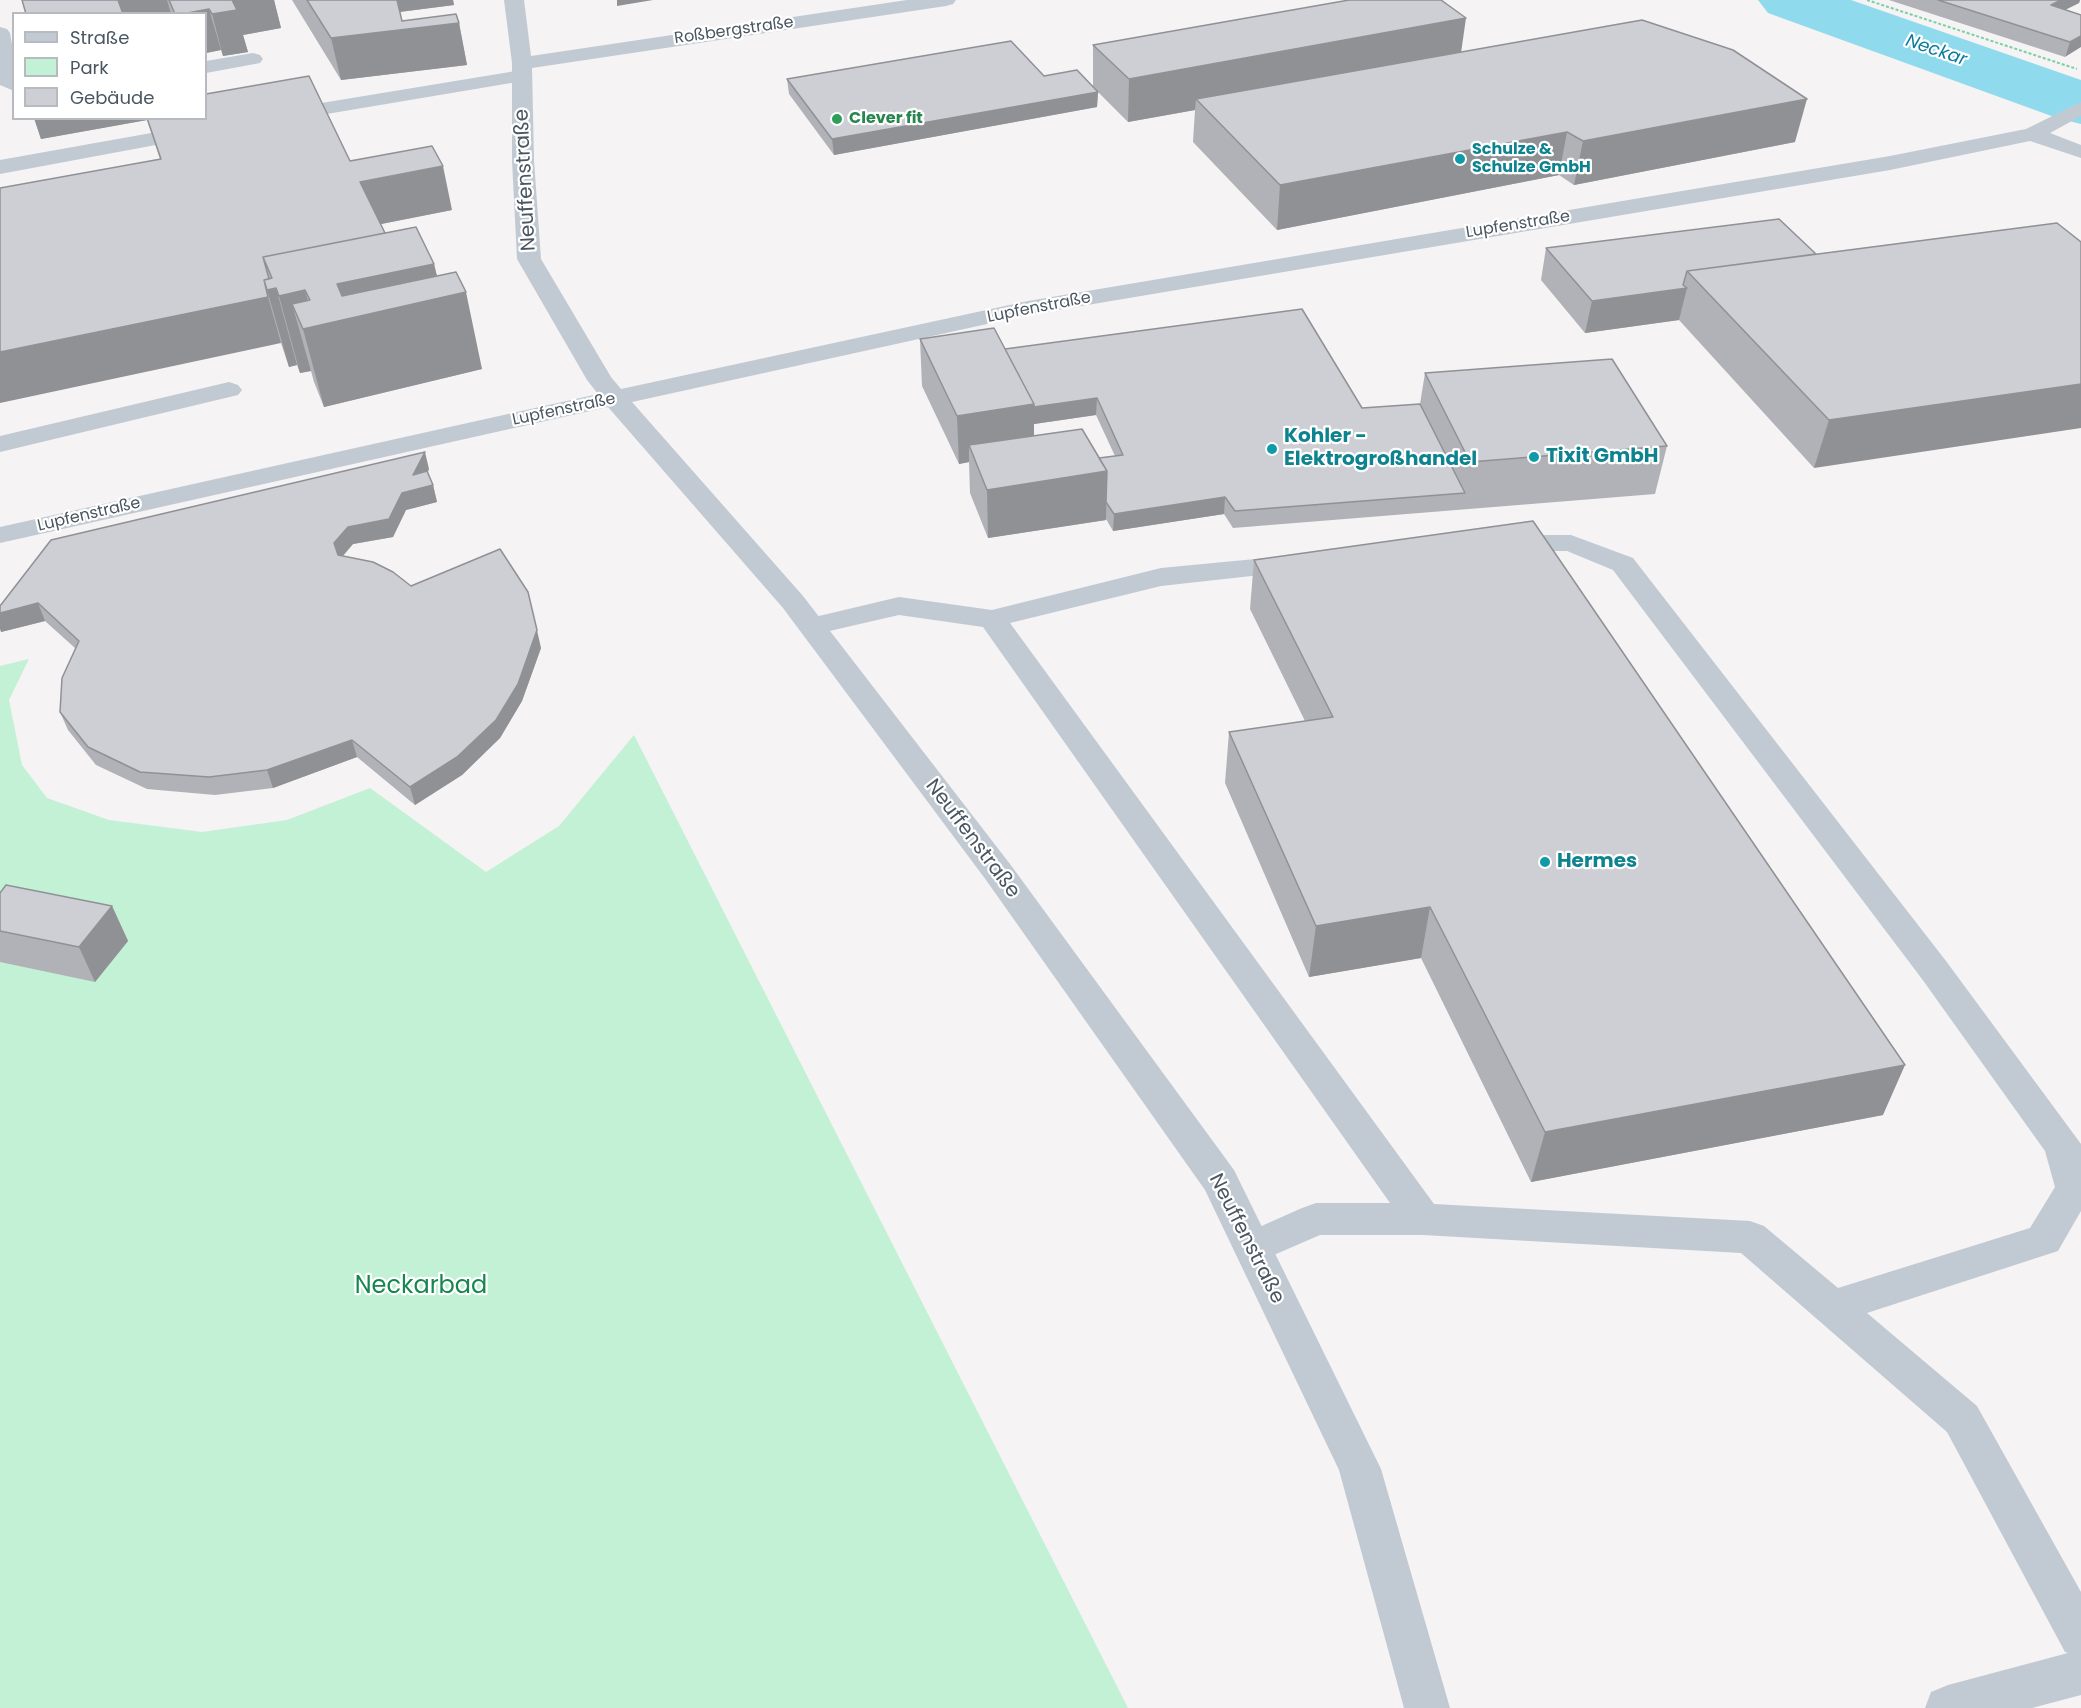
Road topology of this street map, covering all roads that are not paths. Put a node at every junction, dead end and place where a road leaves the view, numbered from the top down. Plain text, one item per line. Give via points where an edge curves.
1 (514, 0) edge
2 (946, 0) edge
3 (0, 33) edge
4 (253, 59) dead end
5 (207, 67) edge
6 (522, 69) junction
7 (12, 83) edge
8 (2074, 112) edge
9 (255, 121) edge
10 (220, 127) edge
11 (2032, 134) junction
12 (2081, 152) edge
13 (0, 167) edge
14 (230, 390) dead end
15 (615, 399) junction
16 (0, 444) edge
17 (0, 535) edge
18 (1470, 546) edge
19 (1327, 560) edge
20 (992, 619) junction
21 (812, 626) junction
22 (1423, 1219) junction
23 (1253, 1248) junction
24 (1832, 1306) junction
25 (2081, 1636) edge
26 (2081, 1672) edge
27 (1427, 1708) edge
28 (1948, 1708) edge

1 - 6 street, Neuffenstraße
2 - 6 street, Roßbergstraße
3 - 7 street via 8,80
4 - 5 street
6 - 9 street, Roßbergstraße
6 - 15 street, Neuffenstraße via 529,259
8 - 11 street, Lupfenstraße
10 - 13 street
11 - 12 street
11 - 15 street, Lupfenstraße via 1890,163 1028,308
14 - 16 street
15 - 17 street, Lupfenstraße
15 - 21 street, Neuffenstraße
18 - 24 street via 1517,541 1571,543 1623,564 1934,969 2062,1146 2074,1188 2044,1240
19 - 20 street via 1161,577
20 - 21 street via 899,606
20 - 22 street
21 - 23 street, Neuffenstraße via 998,872 1220,1181
22 - 23 street via 1316,1219
22 - 24 street via 1750,1237
23 - 27 street, Neuffenstraße via 1360,1468
24 - 25 street via 1962,1419
26 - 28 street

